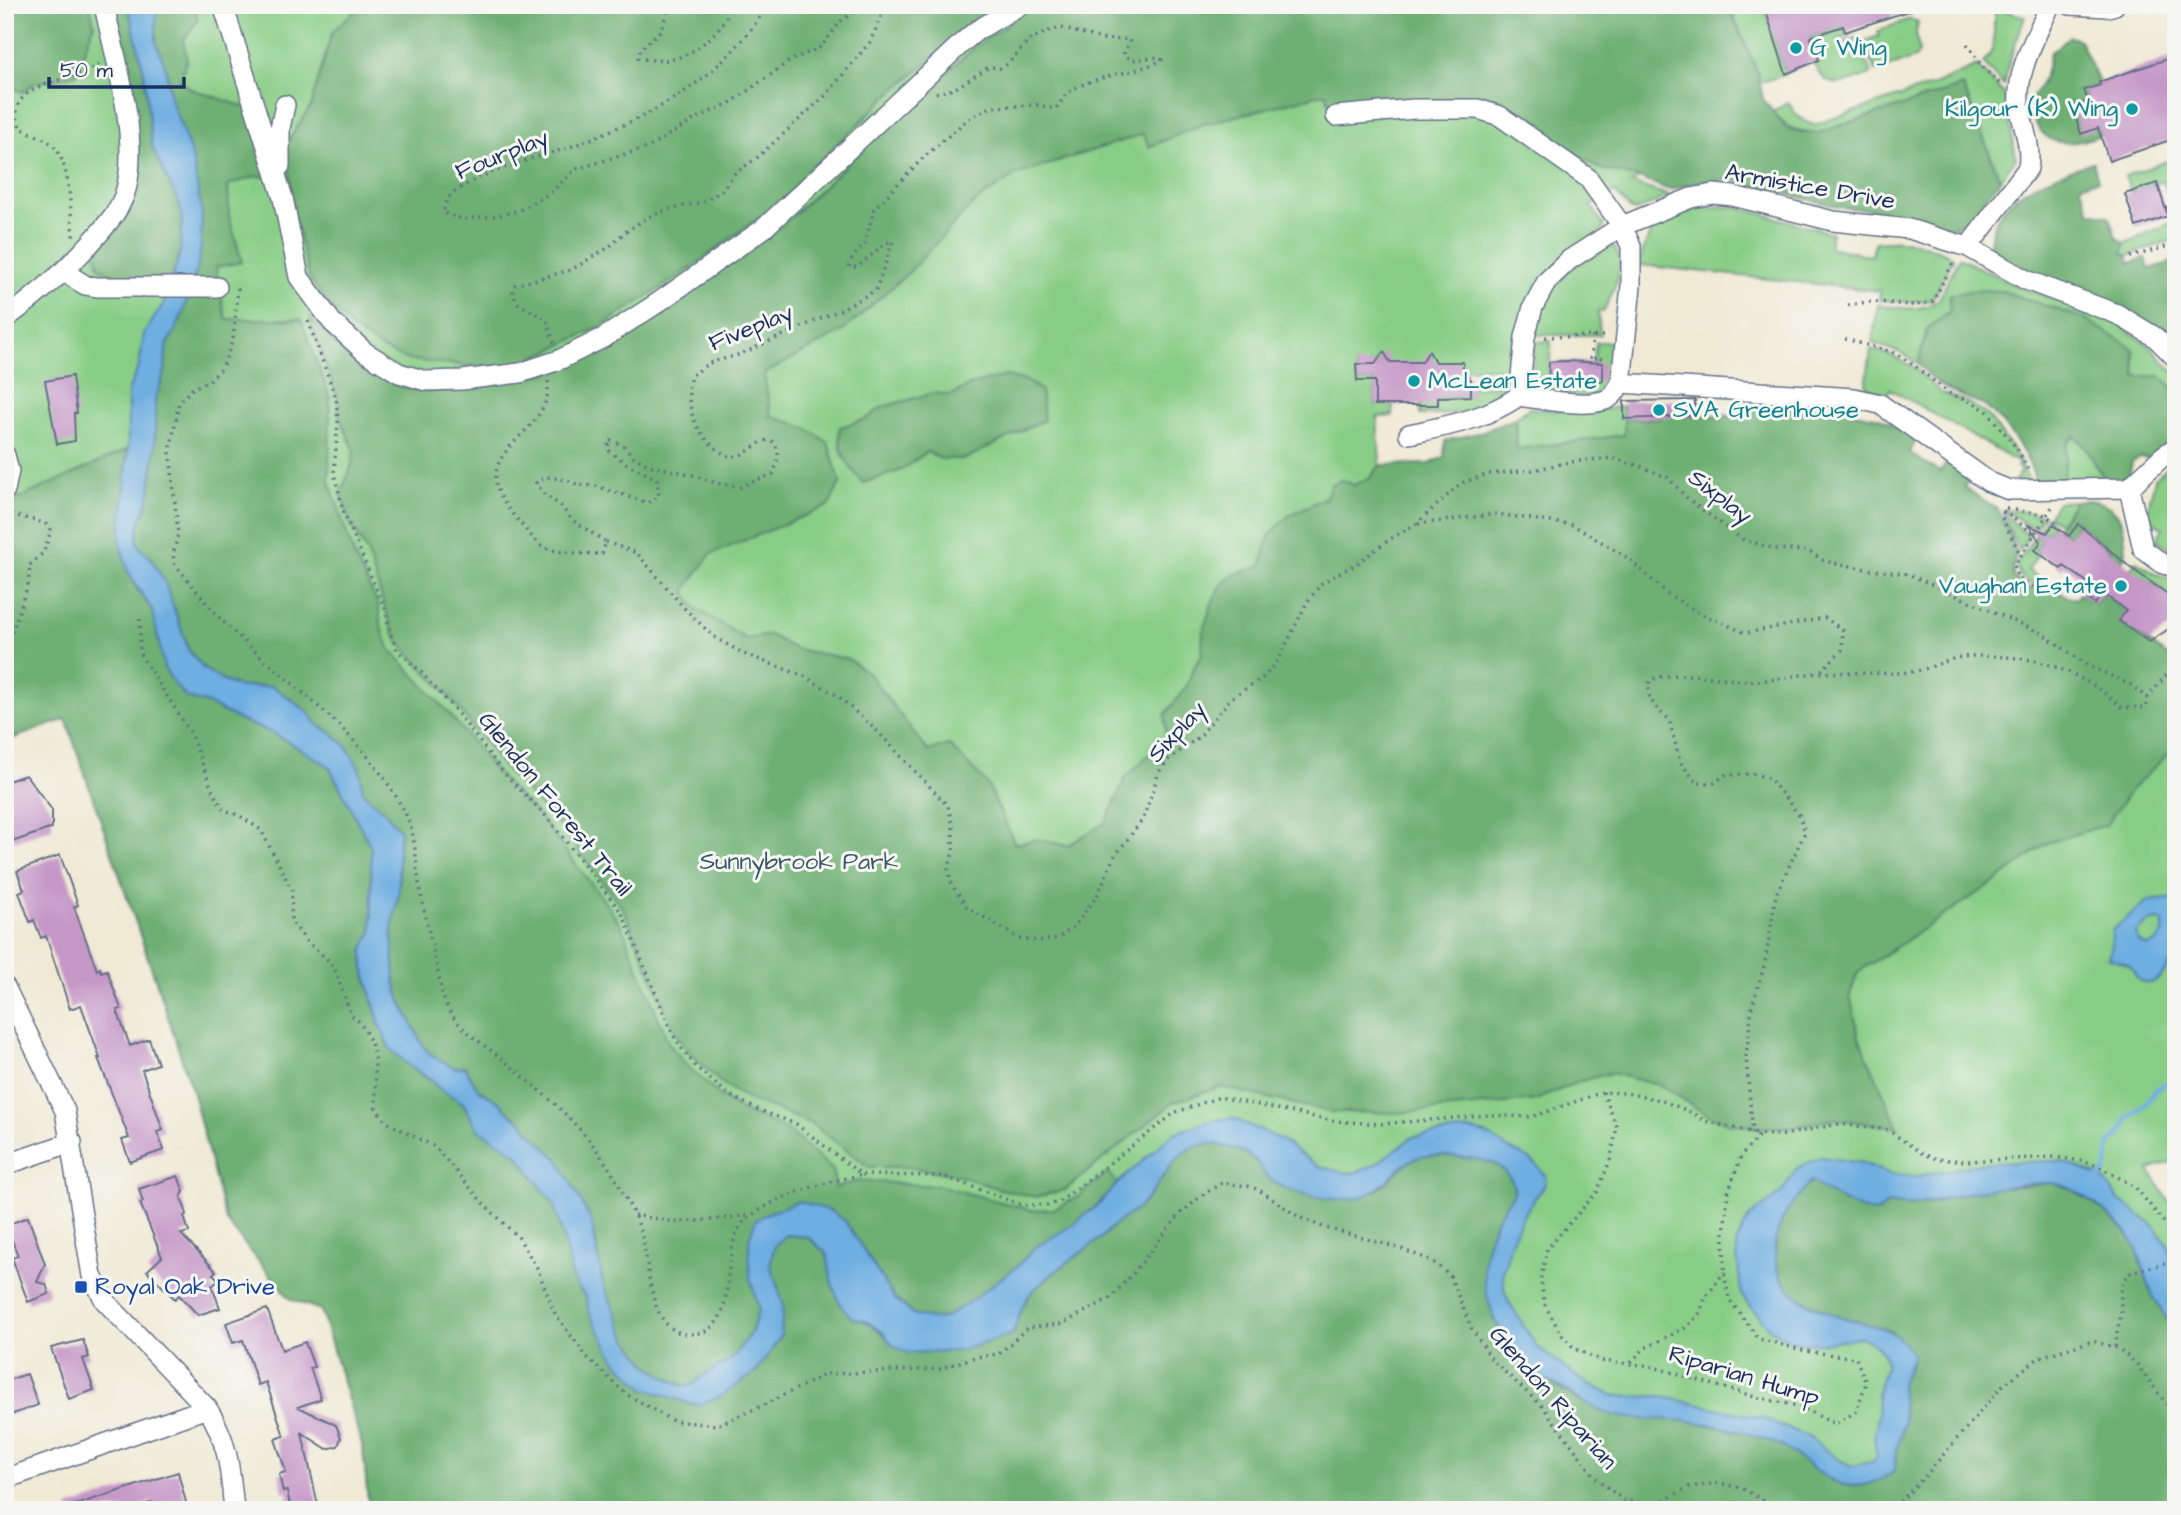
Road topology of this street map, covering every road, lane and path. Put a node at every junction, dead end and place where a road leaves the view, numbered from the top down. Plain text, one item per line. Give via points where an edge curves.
1 (104, 5) edge
2 (223, 5) edge
3 (670, 5) edge
4 (732, 5) edge
5 (767, 5) edge
6 (863, 5) edge
7 (878, 5) edge
8 (1020, 5) edge
9 (1709, 5) edge
10 (2050, 5) edge
11 (2070, 5) edge
12 (2115, 5) edge
13 (1712, 14) dead end
14 (1967, 44) dead end
15 (101, 63) dead end
16 (2006, 90) dead end
17 (909, 93) junction
18 (285, 105) dead end
19 (1336, 116) dead end
20 (283, 198) junction
21 (2176, 205) edge
22 (2166, 208) dead end
23 (1622, 226) junction
24 (75, 243) dead end
25 (2176, 244) edge
26 (1968, 247) junction
27 (2130, 257) dead end
28 (64, 272) junction
29 (217, 287) dead end
30 (238, 288) dead end
31 (1848, 305) dead end
32 (307, 315) dead end
33 (5, 319) edge
34 (1593, 336) junction
35 (1626, 336) junction
36 (1525, 337) junction
37 (1845, 340) dead end
38 (2176, 358) edge
39 (552, 362) junction
40 (1607, 364) dead end
41 (1621, 383) junction
42 (1519, 396) junction
43 (1409, 434) dead end
44 (2176, 447) edge
45 (5, 455) edge
46 (2129, 488) junction
47 (6, 489) edge
48 (2060, 489) junction
49 (2034, 490) junction
50 (2003, 512) junction
51 (10, 514) junction
52 (2046, 515) junction
53 (1416, 524) junction
54 (2058, 524) dead end
55 (2033, 533) junction
56 (5, 540) edge
57 (607, 542) junction
58 (2020, 554) junction
59 (2176, 567) edge
60 (2046, 583) dead end
61 (140, 619) dead end
62 (5, 652) edge
63 (2176, 663) edge
64 (1819, 673) junction
65 (2147, 698) junction
66 (5, 987) edge
67 (1603, 1092) junction
68 (1752, 1133) junction
69 (1760, 1134) junction
70 (72, 1142) junction
71 (5, 1165) edge
72 (862, 1175) junction
73 (634, 1214) junction
74 (753, 1214) junction
75 (2176, 1242) edge
76 (2176, 1261) edge
77 (1724, 1272) junction
78 (2115, 1347) junction
79 (1630, 1362) junction
80 (207, 1408) junction
81 (2176, 1417) edge
82 (5, 1479) edge
83 (234, 1510) edge
84 (1778, 1510) edge
85 (1889, 1510) edge

1 - 28 street via 127,117 128,176 115,214
2 - 20 street
3 - 4 path via 661,30 640,50 638,58 677,58 721,28
5 - 6 path, Fourplay via 758,23 715,69 668,101 618,128 475,180 450,196 443,213 463,219 520,210 550,193 576,169 649,147 732,102 791,60 821,47 841,21
7 - 39 path via 884,10 870,42 846,72 802,119 734,173 722,190 706,201 648,217 571,270 515,285 512,293 518,303 547,320
8 - 17 street via 976,31
9 - 13 path
10 - 26 street via 2025,62 2021,83 2019,103 2030,154 2028,168
11 - 12 street
14 - 16 path
15 - 24 path via 82,75 31,89 17,114 20,127 51,143 62,158
17 - 39 street via 763,229 603,338
17 - 57 path, Fiveplay via 954,89 989,67 1008,64 1029,40 1061,28 1106,40 1129,39 1124,55 1132,60 1161,60 1089,82 1066,95 1055,109 991,107 968,120 874,209 865,244 849,267 857,267 893,241 876,290 741,354 709,363 691,376 690,407 696,426 710,444 734,457 771,440 779,460 774,474 740,487 716,483 648,465 610,440 608,450 657,479 659,496 648,503 553,477 536,483 572,520
18 - 20 street via 279,149
19 - 23 street via 1455,108 1500,116 1588,178
20 - 39 street via 299,277 332,322 365,352 399,373 426,381 462,380 520,373
21 - 22 path
23 - 26 street, Armistice Drive via 1691,198 1713,194 1833,221 1909,229
23 - 35 street via 1631,246
23 - 36 street, Armistice Drive via 1569,260 1546,281
25 - 27 path
26 - 31 path via 1956,257 1933,301 1927,304
26 - 38 street, Armistice Drive via 2026,280 2117,314 2155,337
28 - 29 street via 85,285
28 - 33 street
30 - 73 path via 233,340 222,368 179,402 170,452 178,534 174,563 231,630 353,737 384,778 411,828 421,893 450,1013 581,1128
32 - 72 path, Glendon Forest Trail via 336,398 334,473 344,513 385,609 397,650 438,690 504,773 546,816 622,913 673,1035 697,1068 729,1095 796,1124
34 - 35 path
34 - 36 path
34 - 40 path via 1590,360 1598,357
35 - 41 street
36 - 42 street, Armistice Drive
37 - 49 path via 1892,352 1949,393 1988,412 2018,450
39 - 57 path via 542,411 495,471 499,495 543,547 602,554
41 - 42 street via 1614,395 1602,402
41 - 49 street via 1854,398 1880,404 1989,482 2008,490
42 - 43 street via 1474,420
44 - 46 street
45 - 47 street via 9,471
46 - 48 street
46 - 59 street via 2143,549 2163,564
47 - 51 path
48 - 49 street
48 - 52 path
50 - 52 path via 2005,508
50 - 55 path
50 - 58 path
51 - 56 path
51 - 62 path via 45,523 51,530 44,552 30,565 28,585
52 - 54 path
52 - 55 path
53 - 57 path, Sixplay via 1322,583 1265,677 1231,698 1200,736 1159,772 1143,819 1114,857 1097,896 1075,926 1058,939 1040,941 1020,939 967,907 952,885 948,869 953,827 948,806 838,696 714,637 637,553
53 - 64 path via 1497,514 1573,525 1628,558 1668,594 1746,633 1825,618 1843,630 1842,650
53 - 65 path, Sixplay via 1461,483 1489,474 1612,457 1667,477 1689,500 1742,539 1776,549 1808,551 1824,561 1908,574 2043,634
55 - 58 path
58 - 60 path via 2014,566 2018,577 2034,588
61 - 84 path, Glendon Riparian via 140,654 190,733 213,792 223,809 261,830 292,890 291,921 335,970 351,1015 371,1042 376,1108 386,1122 435,1147 519,1238 555,1314 587,1357 626,1394 673,1421 717,1424 826,1374 939,1370 999,1354 1027,1328 1062,1324 1112,1297 1180,1214 1222,1183 1248,1186 1311,1222 1432,1261 1450,1276 1472,1329 1492,1360 1543,1407 1597,1479 1623,1500 1648,1505 1689,1487 1718,1483 1742,1488
63 - 65 path
64 - 65 path via 1886,675 1919,671 1961,657 2017,658 2077,678 2104,691 2121,707 2146,708
64 - 68 path via 1747,681 1664,675 1650,680 1647,690 1669,719 1680,762 1698,783 1714,783 1725,775 1756,774 1770,779 1799,815 1805,832 1776,894 1765,963 1752,1007 1746,1057
66 - 70 street via 65,1111
67 - 68 path via 1660,1100 1704,1121
67 - 72 path via 1531,1117 1485,1115 1381,1124 1334,1121 1220,1097 1176,1112 1059,1202 1048,1205 1022,1205 943,1176
67 - 79 path, Riparian Hump via 1617,1126 1610,1161 1597,1192 1547,1249 1541,1278 1544,1303 1575,1349 1602,1361
68 - 69 path
69 - 75 path via 1784,1135 1839,1124 1888,1130 1937,1159 2055,1157 2081,1161 2135,1187
69 - 77 path, Riparian Hump via 1741,1156 1728,1193
70 - 71 street
70 - 80 street via 96,1288
72 - 74 path via 826,1182
73 - 74 path via 676,1222
73 - 74 path via 658,1312 672,1328 686,1334 708,1329 722,1315 732,1246 738,1230
76 - 78 path via 2127,1275 2121,1287
77 - 79 path via 1687,1327 1645,1348
77 - 79 path, Riparian Hump via 1729,1299 1759,1339 1856,1358 1866,1383 1856,1412 1835,1424 1798,1406
78 - 81 path via 2136,1363
78 - 85 path via 2092,1341 2040,1357 2002,1386 1927,1475
80 - 82 street
80 - 83 street via 226,1445

